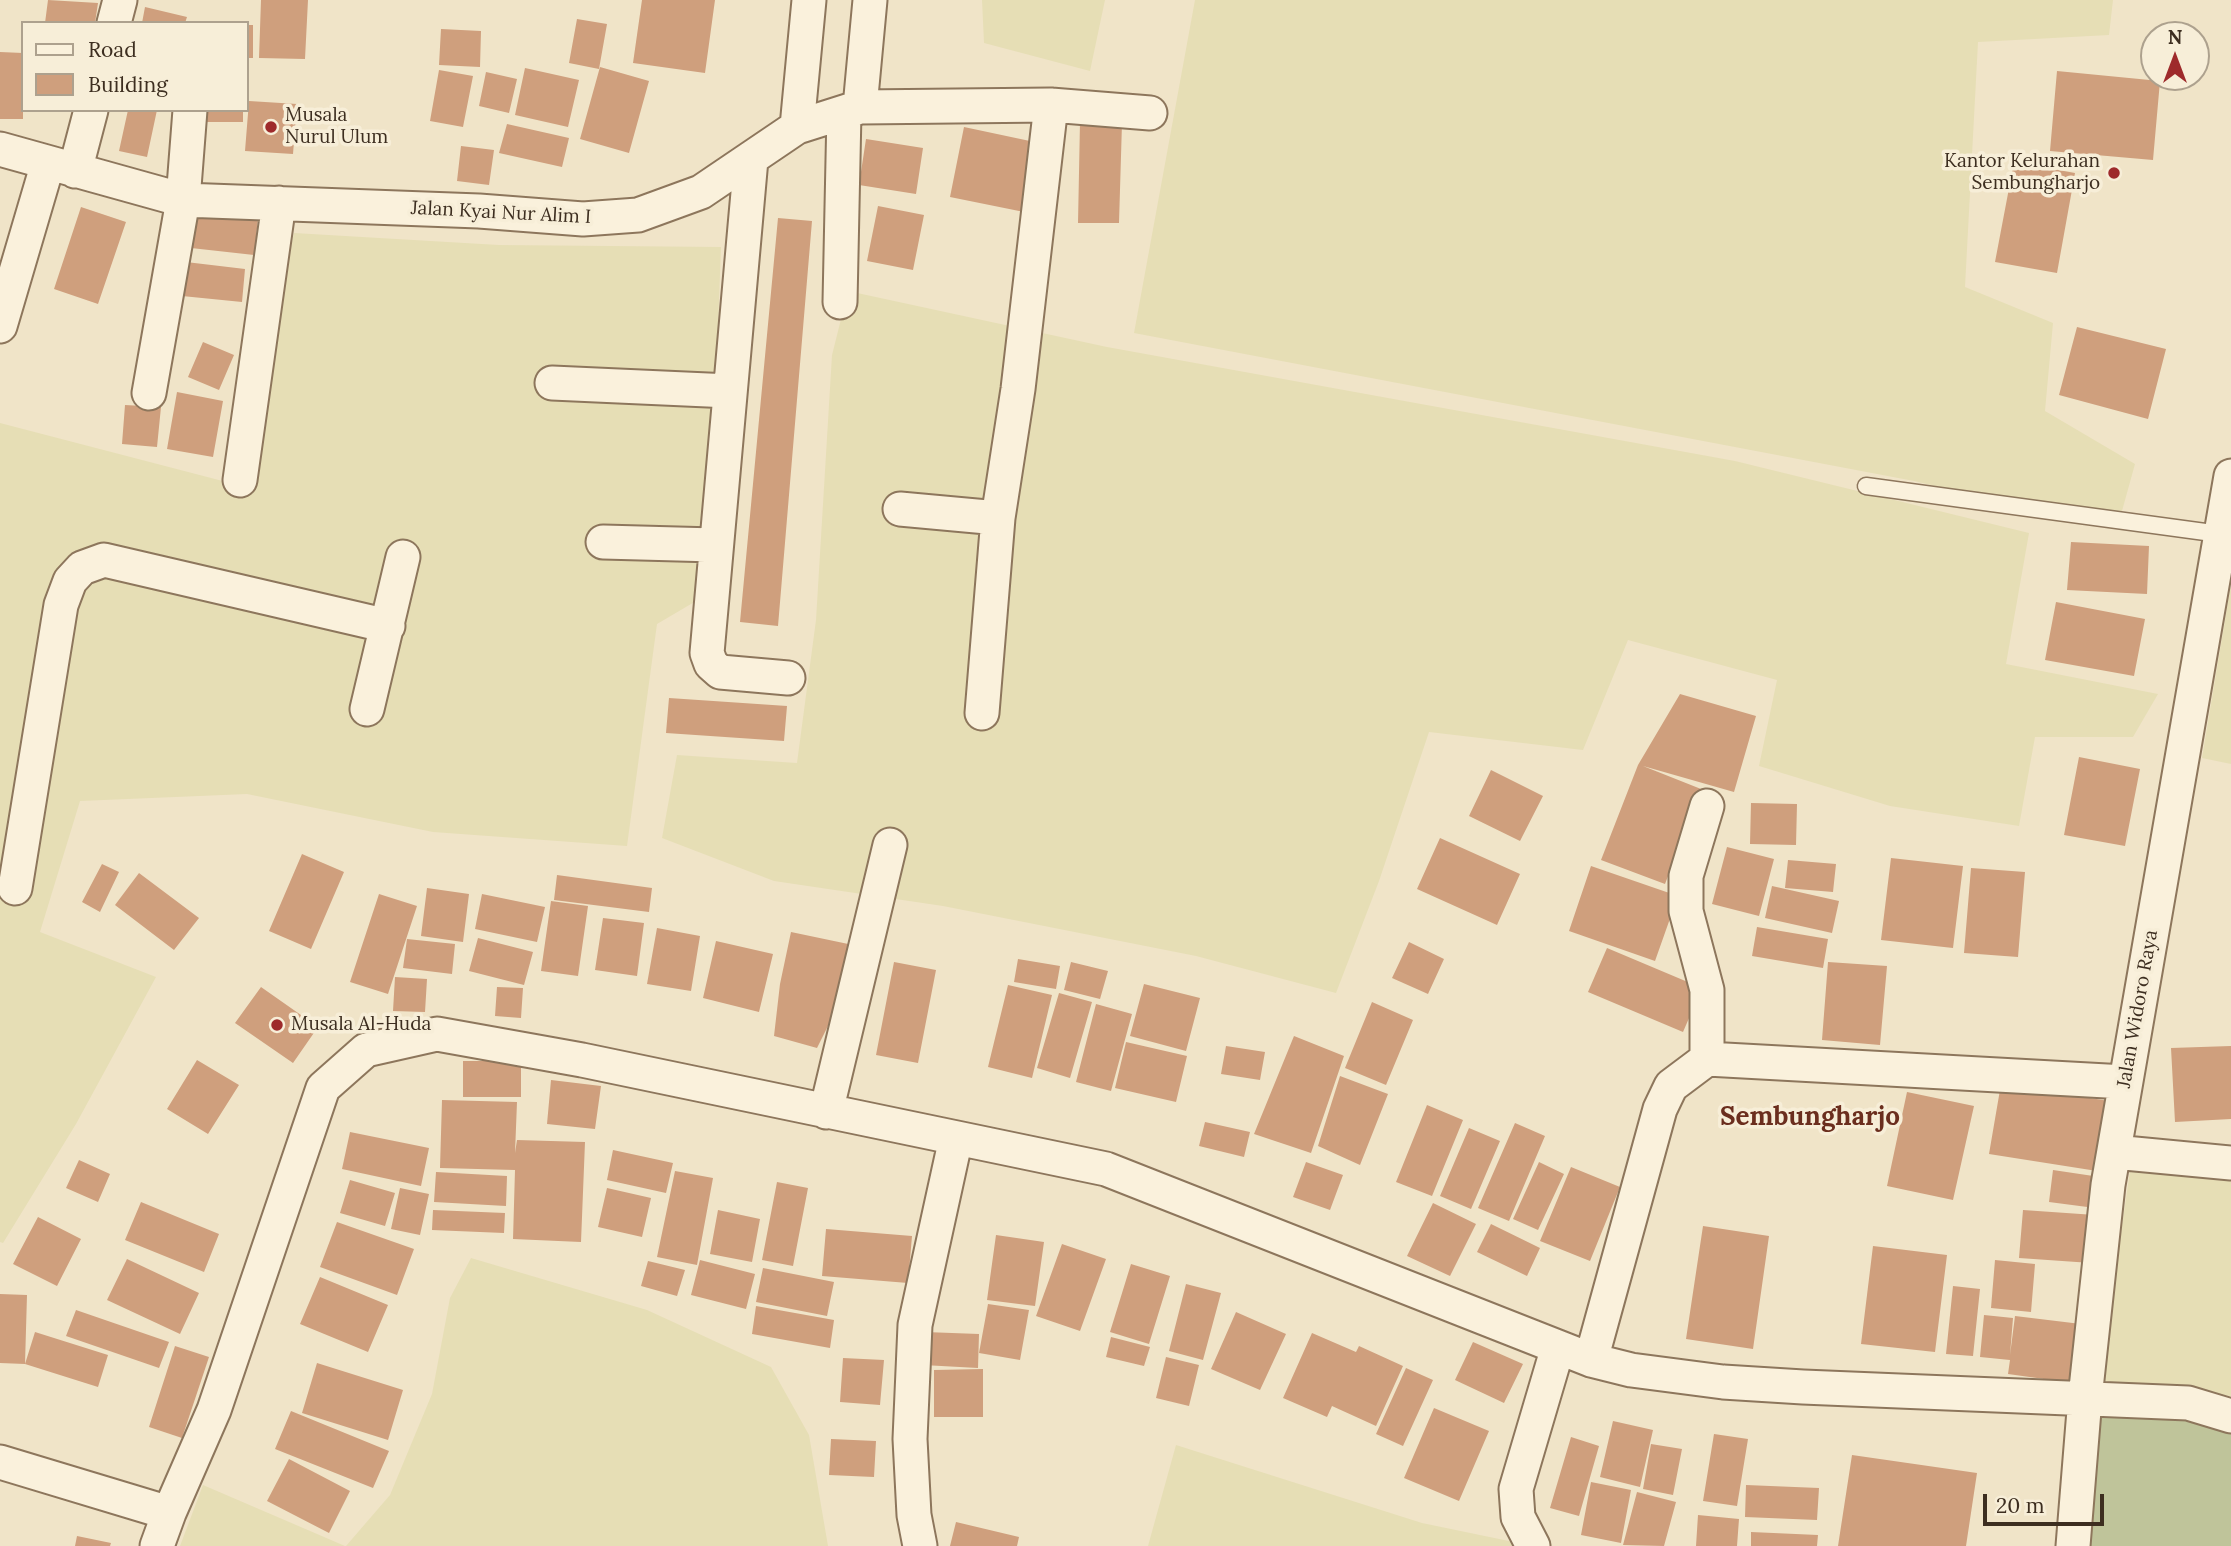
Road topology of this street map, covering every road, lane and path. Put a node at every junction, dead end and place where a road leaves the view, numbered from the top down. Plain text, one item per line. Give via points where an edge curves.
1 (120, 0) edge
2 (809, 0) edge
3 (870, 0) edge
4 (115, 21) edge
5 (1051, 105) junction
6 (852, 110) junction
7 (90, 112) edge
8 (190, 112) edge
9 (1150, 113) dead end
10 (797, 127) junction
11 (0, 149) edge
12 (751, 159) junction
13 (62, 167) junction
14 (183, 200) junction
15 (279, 203) junction
16 (840, 302) dead end
17 (0, 326) edge
18 (552, 383) dead end
19 (730, 391) junction
20 (149, 393) dead end
21 (2231, 476) edge
22 (240, 480) dead end
23 (1866, 486) dead end
24 (900, 509) dead end
25 (998, 517) junction
26 (2220, 534) junction
27 (603, 541) dead end
28 (715, 545) junction
29 (403, 557) dead end
30 (388, 626) junction
31 (788, 678) dead end
32 (367, 709) dead end
33 (982, 713) dead end
34 (1707, 806) dead end
35 (12, 826) edge
36 (890, 845) dead end
37 (15, 888) dead end
38 (1707, 1059) junction
39 (2125, 1082) junction
40 (826, 1112) junction
41 (956, 1138) junction
42 (2114, 1152) junction
43 (2231, 1163) edge
44 (1558, 1347) junction
45 (1591, 1360) junction
46 (2085, 1398) junction
47 (2231, 1416) edge
48 (0, 1462) edge
49 (169, 1513) junction
50 (157, 1546) edge
51 (920, 1546) edge
52 (1533, 1546) edge
53 (2074, 1546) edge

1 - 4 street
2 - 10 street
3 - 6 street
5 - 6 street, Jalan Kyai Nur Alim I
5 - 9 street, Jalan Kyai Nur Alim I
5 - 25 street via 1018,389
6 - 10 street, Jalan Kyai Nur Alim I
6 - 16 street
7 - 13 street
8 - 14 street
10 - 12 street, Jalan Kyai Nur Alim I
11 - 13 street, Jalan Kyai Nur Alim I
12 - 15 street, Jalan Kyai Nur Alim I via 701,192 638,215 583,219
12 - 19 street
13 - 14 street, Jalan Kyai Nur Alim I
13 - 17 street
14 - 15 street, Jalan Kyai Nur Alim I
14 - 20 street
15 - 22 street
18 - 19 street
19 - 28 street
21 - 26 street, Jalan Widoro Raya
23 - 26 lane
24 - 25 street
25 - 33 street
26 - 39 street, Jalan Widoro Raya
27 - 28 street
28 - 31 street via 706,640 711,664 720,672
29 - 30 street
30 - 32 street
30 - 35 street via 104,559 82,568 70,581 61,605
34 - 38 street via 1686,876 1686,911 1707,990
35 - 37 street
36 - 40 street
38 - 39 street
38 - 45 street via 1671,1086 1660,1109
39 - 42 street, Jalan Widoro Raya
40 - 41 street
40 - 49 street via 437,1034 366,1050 323,1088 214,1410
41 - 44 street via 1106,1169
41 - 51 street via 915,1325 910,1438
42 - 43 street
42 - 46 street, Jalan Widoro Raya
44 - 45 street
44 - 52 street via 1516,1489 1518,1517
45 - 46 street via 1723,1382
46 - 47 street via 2188,1403
46 - 53 street, Jalan Widoro Raya
48 - 49 street
49 - 50 street

